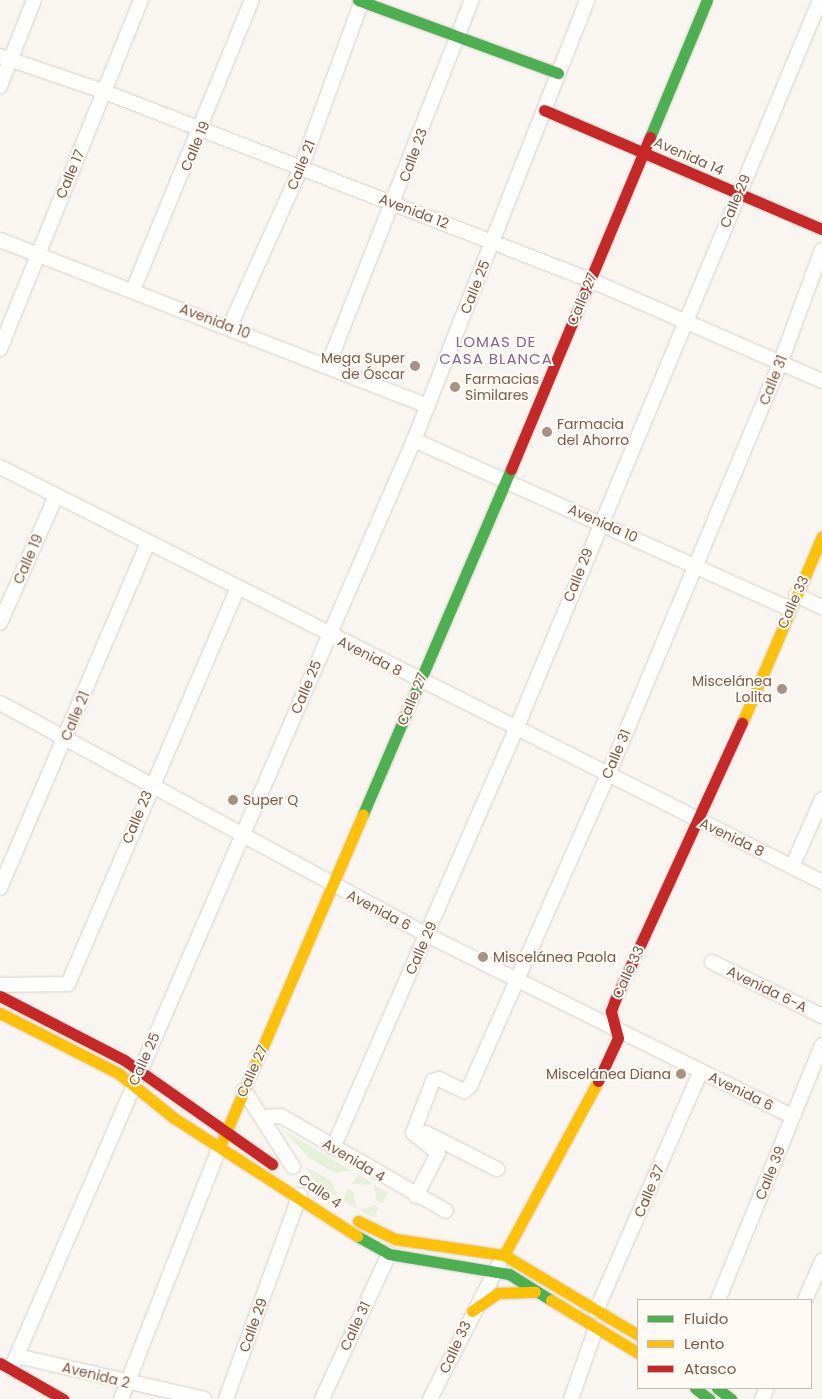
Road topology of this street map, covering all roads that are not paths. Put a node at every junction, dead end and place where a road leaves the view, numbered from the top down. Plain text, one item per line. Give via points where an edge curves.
1 (34, 0) edge
2 (142, 0) edge
3 (252, 0) edge
4 (360, 0) edge
5 (472, 0) edge
6 (586, 0) edge
7 (707, 0) edge
8 (820, 0) edge
9 (457, 37) junction
10 (5, 58) edge
11 (558, 73) junction
12 (0, 86) edge
13 (104, 92) junction
14 (544, 110) junction
15 (202, 129) junction
16 (644, 152) junction
17 (301, 168) junction
18 (738, 194) junction
19 (395, 204) junction
20 (822, 229) edge
21 (0, 240) edge
22 (493, 242) junction
23 (822, 250) edge
24 (37, 254) junction
25 (590, 280) junction
26 (133, 290) junction
27 (684, 321) junction
28 (230, 326) junction
29 (0, 349) edge
30 (780, 364) junction
31 (328, 365) junction
32 (822, 381) edge
33 (428, 406) junction
34 (414, 440) junction
35 (0, 467) edge
36 (507, 480) junction
37 (56, 496) junction
38 (600, 521) junction
39 (822, 536) edge
40 (148, 542) junction
41 (695, 564) junction
42 (237, 588) junction
43 (796, 595) junction
44 (822, 607) edge
45 (790, 609) junction
46 (0, 623) edge
47 (328, 635) junction
48 (419, 681) junction
49 (0, 703) edge
50 (516, 729) junction
51 (66, 737) junction
52 (608, 775) junction
53 (150, 786) junction
54 (822, 799) edge
55 (700, 821) junction
56 (242, 836) junction
57 (792, 867) junction
58 (822, 882) edge
59 (334, 886) junction
60 (0, 888) edge
61 (427, 934) junction
62 (712, 962) dead end
63 (517, 978) junction
64 (0, 985) edge
65 (0, 996) edge
66 (0, 1013) edge
67 (822, 1016) edge
68 (614, 1025) junction
69 (822, 1045) edge
70 (701, 1071) junction
71 (136, 1079) junction
72 (244, 1090) junction
73 (792, 1116) junction
74 (262, 1118) junction
75 (414, 1127) junction
76 (222, 1139) junction
77 (333, 1148) junction
78 (293, 1167) dead end
79 (496, 1170) dead end
80 (306, 1192) junction
81 (416, 1196) junction
82 (336, 1206) dead end
83 (446, 1211) dead end
84 (389, 1254) junction
85 (504, 1255) junction
86 (822, 1261) edge
87 (496, 1269) junction
88 (536, 1292) junction
89 (718, 1299) edge
90 (805, 1299) edge
91 (472, 1311) junction
92 (596, 1311) junction
93 (596, 1328) junction
94 (637, 1334) edge
95 (637, 1352) edge
96 (17, 1356) junction
97 (6, 1366) edge
98 (128, 1383) junction
99 (696, 1389) edge
100 (718, 1389) edge
101 (63, 1399) edge
102 (121, 1399) edge
103 (204, 1399) edge
104 (226, 1399) edge
105 (322, 1399) edge
106 (430, 1399) edge
107 (571, 1399) edge
108 (709, 1399) edge
109 (731, 1399) edge

1 - 10 street
2 - 13 street, Calle 17
3 - 15 street, Calle 19
4 - 9 main road
4 - 17 street, Calle 21
5 - 9 street, Calle 23
6 - 11 street, Calle 25
7 - 16 main road, Calle 27
8 - 18 street, Calle 29
9 - 11 main road
9 - 19 street, Calle 23
10 - 12 street
10 - 13 street, Avenida 12
11 - 14 street, Calle 25
13 - 15 street, Avenida 12
13 - 24 street, Calle 17
14 - 16 main road, Avenida 14
14 - 22 street, Calle 25
15 - 17 street, Avenida 12
15 - 26 street, Calle 19
16 - 18 main road, Avenida 14
16 - 25 main road, Calle 27
17 - 19 street, Avenida 12
17 - 28 street, Calle 21
18 - 20 main road, Avenida 14
18 - 27 street, Calle 29
19 - 22 street, Avenida 12
19 - 31 street, Calle 23
21 - 24 street, Avenida 10
22 - 25 street, Avenida 12
22 - 33 street, Calle 25
23 - 30 street, Calle 31
24 - 26 street, Avenida 10
24 - 29 street, Calle 17
25 - 27 street, Avenida 12
25 - 36 main road, Calle 27
26 - 28 street, Avenida 10
27 - 30 street, Avenida 12
27 - 38 street, Calle 29
28 - 31 street, Avenida 10
30 - 32 street, Avenida 12
30 - 41 street, Calle 31
31 - 33 street, Avenida 10
33 - 34 street, Calle 25
34 - 36 street, Avenida 10
34 - 47 street, Calle 25
35 - 37 street, Avenida 8
36 - 38 street, Avenida 10
36 - 48 main road, Calle 27
37 - 40 street, Avenida 8
37 - 46 street, Calle 19
38 - 41 street, Avenida 10
38 - 50 street, Calle 29
39 - 43 main road, Calle 33
40 - 42 street, Avenida 8
40 - 51 street, Calle 21
41 - 45 street, Avenida 10
41 - 52 street, Calle 31
42 - 47 street, Avenida 8
42 - 53 street, Calle 23
43 - 44 street
43 - 45 main road, Calle 33
45 - 55 main road, Calle 33
47 - 48 street, Avenida 8
47 - 56 street, Calle 25
48 - 50 street, Avenida 8
48 - 59 main road, Calle 27
49 - 51 street, Avenida 6
50 - 52 street, Avenida 8
50 - 61 street, Calle 29
51 - 53 street, Avenida 6
51 - 60 street, Calle 21
52 - 55 street, Avenida 8
52 - 63 street, Calle 31
53 - 56 street, Avenida 6
53 - 64 street, Calle 23 via 68,984
54 - 57 street
55 - 57 street, Avenida 8
55 - 68 main road, Calle 33 via 615,1000
56 - 59 street, Avenida 6
56 - 71 street, Calle 25
57 - 58 street, Avenida 8
59 - 61 street, Avenida 6
59 - 72 main road, Calle 27
61 - 63 street, Avenida 6
61 - 77 street, Calle 29
62 - 67 street, Avenida 6-A
63 - 68 street, Avenida 6
63 - 75 street, Calle 31 via 469,1088 464,1091 435,1079
65 - 71 main road, Calle 4 via 95,1043
66 - 71 main road, Calle 4
68 - 70 street, Avenida 6
68 - 85 main road, Calle 33 via 615,1050
69 - 73 street, Calle 39
70 - 73 street, Avenida 6
70 - 92 street, Calle 37
71 - 76 main road, Calle 4 via 174,1118
71 - 96 street, Calle 25
72 - 74 street
72 - 76 main road, Calle 27
73 - 89 street, Calle 39
74 - 77 street, Avenida 4 via 282,1116
74 - 78 street
75 - 79 street
75 - 81 street via 414,1135 438,1153
76 - 80 main road, Calle 4
76 - 98 street, Calle 27
77 - 81 street, Avenida 4
80 - 84 main road, Calle 4
80 - 104 street, Calle 29
81 - 83 street, Avenida 4
82 - 85 main road, Calle 4 via 376,1233 395,1240
84 - 87 main road, Calle 4
84 - 105 street, Calle 31
85 - 87 street, Calle 33
85 - 92 main road, Calle 4
86 - 90 street
87 - 88 main road, Calle 4
87 - 91 street, Calle 33
88 - 91 main road via 498,1293
88 - 93 main road, Calle 4
91 - 106 street, Calle 33
92 - 94 main road, Calle 4
93 - 95 main road, Calle 4
93 - 107 street
96 - 97 street, Calle 25
96 - 98 street, Avenida 2
97 - 101 main road
98 - 102 street, Calle 27
98 - 103 street, Avenida 2
99 - 108 main road
100 - 109 main road

